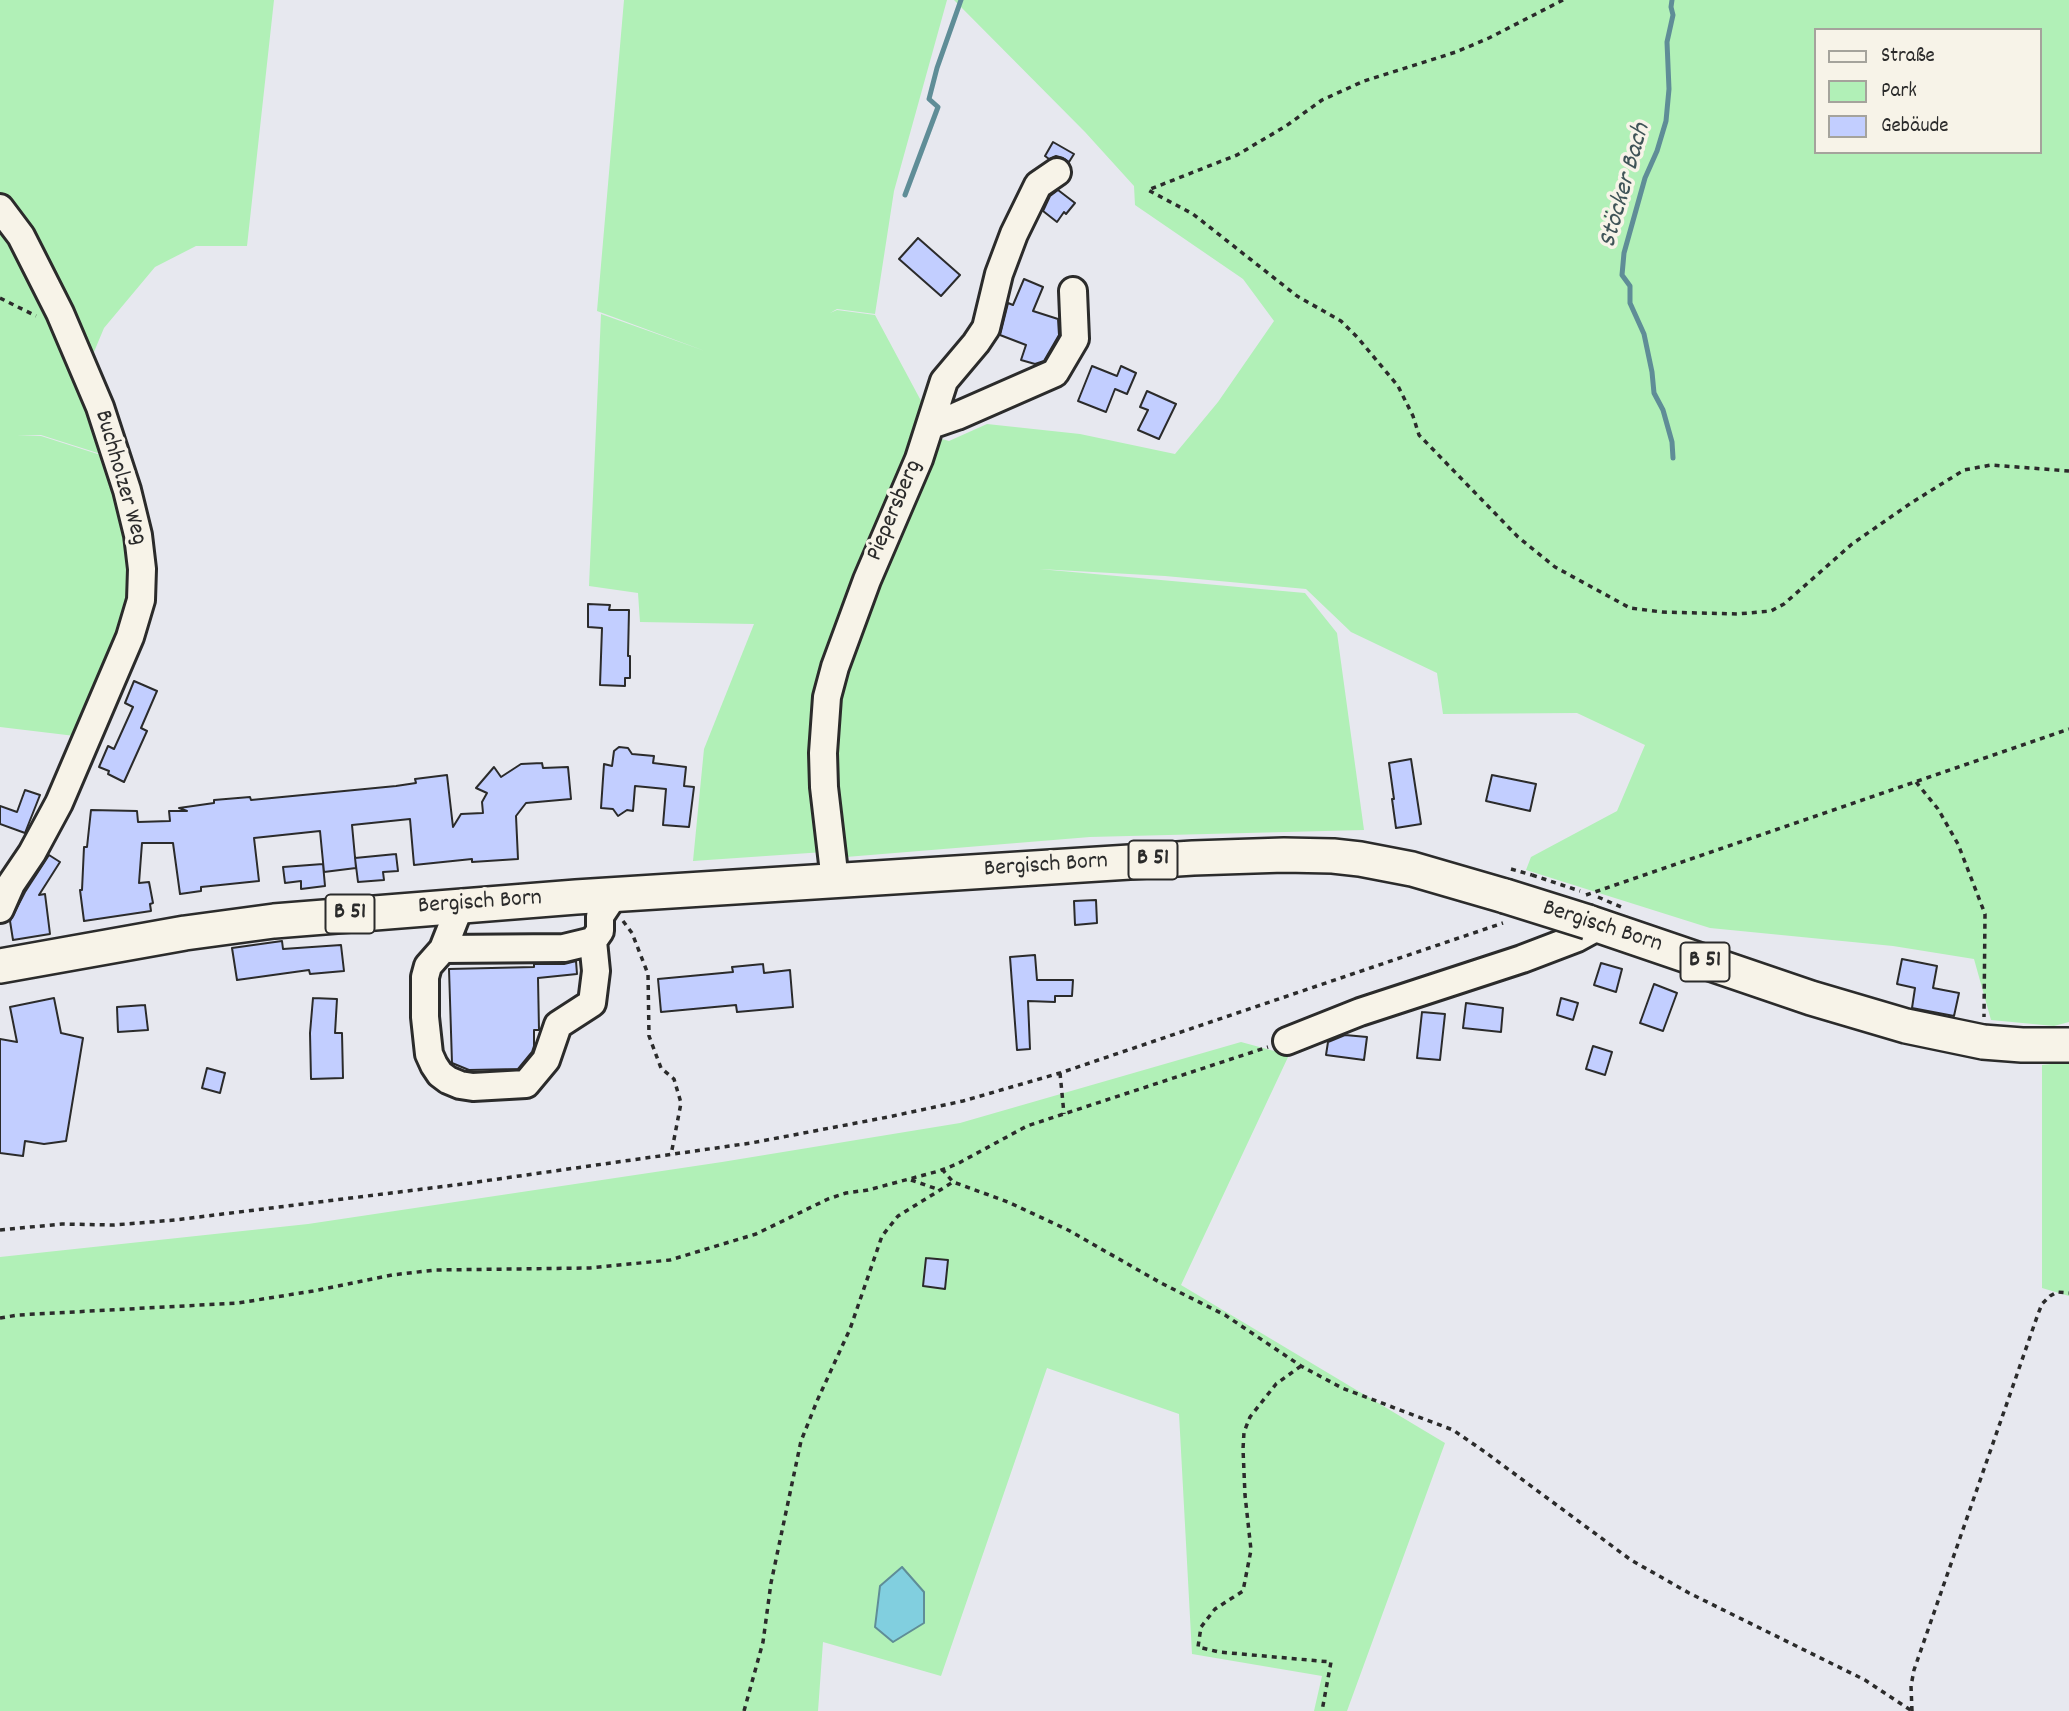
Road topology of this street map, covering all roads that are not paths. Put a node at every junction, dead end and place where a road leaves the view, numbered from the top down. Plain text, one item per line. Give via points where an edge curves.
1 (1057, 172) dead end
2 (0, 208) edge
3 (1073, 290) dead end
4 (931, 425) junction
5 (835, 881) junction
6 (460, 906) junction
7 (617, 906) junction
8 (0, 909) edge
9 (1588, 916) junction
10 (593, 941) junction
11 (443, 950) junction
12 (0, 966) edge
13 (1287, 1041) road end
14 (2069, 1045) edge

1 - 4 street, Piepersberg via 1038,185 999,274 986,328 944,381
2 - 8 street, Buchholzer Weg via 21,236 95,395 127,490 142,569 141,600 130,638 59,803
3 - 4 street via 1075,339 1055,373
4 - 5 street, Piepersberg via 867,580 827,697 823,764
5 - 7 main road, Bergisch Born / B 51
5 - 9 main road, Bergisch Born / B 51, bridge via 1193,858 1333,856 1412,869 1509,908
6 - 7 main road, Bergisch Born / B 51
6 - 11 street
6 - 12 main road, Bergisch Born / B 51 via 229,926
7 - 10 street via 600,916 600,932
9 - 13 street via 1577,938
9 - 14 main road, Bergisch Born / B 51 via 1857,1012 1930,1032 1983,1042
10 - 11 street via 564,948
10 - 11 street via 592,1003 558,1025 546,1060 526,1084 473,1087 440,1074 429,1054 425,977 428,966

